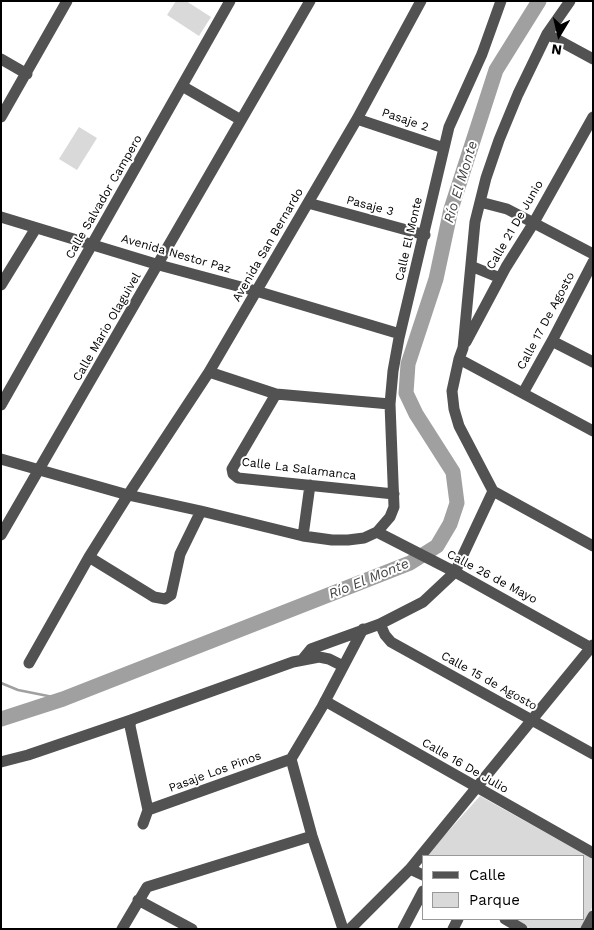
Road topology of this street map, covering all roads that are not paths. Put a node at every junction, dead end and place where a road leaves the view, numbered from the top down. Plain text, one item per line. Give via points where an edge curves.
1 (67, 1) edge
2 (230, 1) edge
3 (310, 1) edge
4 (421, 1) edge
5 (501, 1) edge
6 (570, 1) edge
7 (547, 34) junction
8 (1, 59) edge
9 (593, 59) edge
10 (27, 74) junction
11 (182, 86) junction
12 (1, 117) edge
13 (593, 117) edge
14 (357, 119) junction
15 (241, 120) junction
16 (444, 148) junction
17 (480, 202) junction
18 (308, 203) junction
19 (1, 218) edge
20 (533, 224) junction
21 (36, 228) junction
22 (424, 235) junction
23 (92, 245) junction
24 (593, 254) edge
25 (593, 262) edge
26 (159, 265) junction
27 (471, 266) junction
28 (500, 278) junction
29 (1, 285) edge
30 (256, 291) junction
31 (400, 334) junction
32 (552, 341) junction
33 (461, 353) junction
34 (593, 362) edge
35 (209, 372) junction
36 (523, 393) junction
37 (276, 394) junction
38 (390, 404) junction
39 (1, 405) edge
40 (593, 431) edge
41 (1, 459) edge
42 (39, 470) junction
43 (310, 485) junction
44 (493, 490) junction
45 (394, 494) junction
46 (128, 495) junction
47 (201, 510) junction
48 (378, 532) junction
49 (1, 535) edge
50 (303, 536) junction
51 (593, 546) edge
52 (89, 557) junction
53 (455, 572) junction
54 (380, 624) junction
55 (363, 629) junction
56 (592, 647) edge
57 (302, 660) junction
58 (29, 663) dead end
59 (343, 666) junction
60 (325, 701) junction
61 (131, 720) junction
62 (532, 721) junction
63 (593, 754) edge
64 (291, 759) junction
65 (1, 762) edge
66 (477, 788) junction
67 (148, 810) junction
68 (143, 824) dead end
69 (312, 836) junction
70 (593, 853) edge
71 (410, 869) junction
72 (422, 875) edge
73 (422, 894) edge
74 (138, 900) junction
75 (593, 916) edge
76 (507, 920) edge
77 (122, 929) edge
78 (192, 929) edge
79 (343, 929) edge
80 (350, 929) edge
81 (403, 929) edge
82 (522, 929) edge
83 (586, 929) edge

1 - 10 street
2 - 11 street, Calle Salvador Campero
3 - 15 street, Calle Mario Olaguivel
4 - 14 street, Avenida San Bernardo
5 - 16 street, Calle El Monte
6 - 7 street
7 - 9 street
7 - 17 street via 499,140
8 - 10 street
10 - 12 street
11 - 15 street
11 - 23 street, Calle Salvador Campero
13 - 20 street, Calle 21 De Junio
14 - 16 street, Pasaje 2
14 - 18 street, Avenida San Bernardo
15 - 26 street, Calle Mario Olaguivel
16 - 22 street, Calle El Monte
17 - 20 street via 507,209
17 - 27 street
18 - 22 street, Pasaje 3
18 - 30 street, Avenida San Bernardo
19 - 21 street, Avenida Nestor Paz
20 - 24 street
20 - 28 street, Calle 21 De Junio
21 - 23 street, Avenida Nestor Paz
21 - 29 street
22 - 31 street, Calle El Monte
23 - 26 street, Avenida Nestor Paz
23 - 39 street, Calle Salvador Campero
25 - 32 street, Calle 17 De Agosto
26 - 30 street, Avenida Nestor Paz
26 - 42 street, Calle Mario Olaguivel
27 - 28 street
27 - 33 street
28 - 33 street, Calle 21 De Junio
30 - 31 street, Avenida Nestor Paz
30 - 35 street, Avenida San Bernardo
31 - 38 street, Calle El Monte
32 - 34 street
32 - 36 street, Calle 17 De Agosto
33 - 36 street
33 - 44 street via 452,391 454,409 459,426
35 - 37 street
35 - 46 street, Avenida San Bernardo
36 - 40 street
37 - 38 street
37 - 43 street, Calle La Salamanca via 232,469 233,474 238,478
38 - 45 street, Calle El Monte
41 - 42 street
42 - 46 street
42 - 49 street, Calle Mario Olaguivel
43 - 45 street, Calle La Salamanca
43 - 50 street
44 - 51 street
44 - 53 street
45 - 48 street via 390,517
46 - 47 street
46 - 52 street, Avenida San Bernardo
47 - 50 street
47 - 52 street via 180,554 170,595 165,598 154,597
48 - 50 street via 348,540
48 - 53 street, Calle 26 de Mayo
52 - 58 street, Avenida San Bernardo
53 - 54 street via 423,602
53 - 56 street, Calle 26 de Mayo
54 - 55 street
54 - 62 street, Calle 15 de Agosto via 391,642
55 - 57 street via 311,648
55 - 59 street
56 - 62 street
57 - 59 street via 319,657
57 - 61 street
59 - 60 street
60 - 64 street
60 - 66 street, Calle 16 De Julio
61 - 65 street
61 - 67 street
62 - 63 street, Calle 15 de Agosto
62 - 66 street
64 - 67 street, Pasaje Los Pinos
64 - 69 street
66 - 70 street, Calle 16 De Julio
66 - 71 street
67 - 68 street
69 - 74 street via 154,884 147,887
69 - 79 street
71 - 72 street
71 - 80 street
73 - 81 street
74 - 77 street
74 - 78 street
75 - 83 street
76 - 82 street

